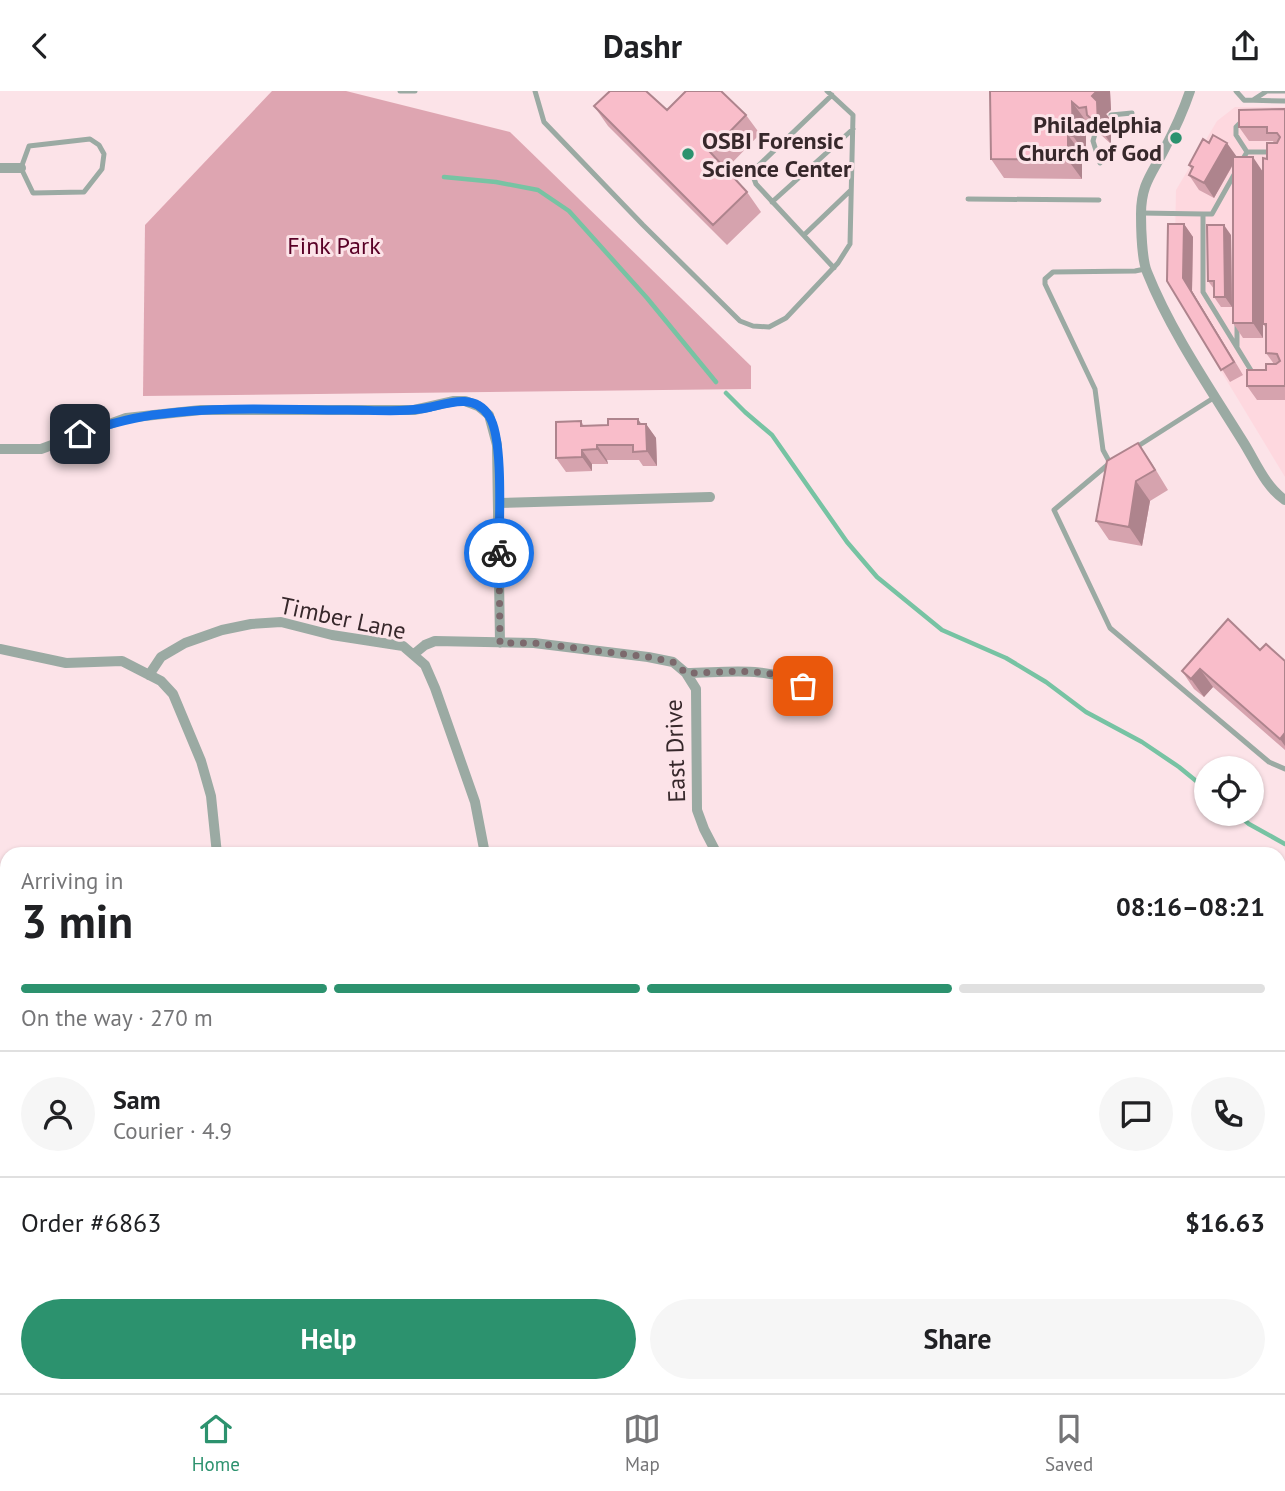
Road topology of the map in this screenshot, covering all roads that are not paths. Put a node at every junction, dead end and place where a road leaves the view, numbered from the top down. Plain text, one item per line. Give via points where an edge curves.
1 (400, 91) edge
2 (415, 91) edge
3 (535, 91) edge
4 (1190, 91) edge
5 (1236, 91) edge
6 (1244, 91) edge
7 (1285, 91) edge
8 (829, 93) edge
9 (1244, 100) junction
10 (1253, 100) junction
11 (1285, 101) edge
12 (1132, 113) dead end
13 (1111, 115) dead end
14 (1248, 118) edge
15 (853, 129) junction
16 (1096, 130) edge
17 (1247, 152) junction
18 (1268, 152) junction
19 (1285, 152) edge
20 (1100, 163) dead end
21 (1268, 166) edge
22 (0, 168) edge
23 (21, 168) junction
24 (1236, 171) junction
25 (1236, 185) edge
26 (851, 190) junction
27 (968, 199) dead end
28 (1099, 201) dead end
29 (772, 202) junction
30 (1141, 213) junction
31 (1203, 214) junction
32 (804, 235) junction
33 (834, 268) junction
34 (1145, 269) junction
35 (1237, 321) edge
36 (1237, 348) junction
37 (1260, 373) edge
38 (1215, 397) junction
39 (0, 449) edge
40 (1130, 451) edge
41 (1120, 457) edge
42 (1110, 463) junction
43 (710, 497) dead end
44 (1285, 500) edge
45 (498, 503) junction
46 (500, 643) junction
47 (0, 649) edge
48 (414, 654) junction
49 (686, 673) junction
50 (149, 675) junction
51 (803, 686) dead end
52 (1285, 769) edge
53 (217, 847) edge
54 (484, 847) edge
55 (713, 847) edge

1 - 2 lane
3 - 33 lane via 544,122 740,321 769,327 786,318
4 - 30 street via 1150,172
5 - 9 lane
6 - 9 lane
7 - 10 lane via 1267,91
8 - 15 lane via 853,115
8 - 29 lane via 752,176
9 - 10 lane
10 - 11 lane
12 - 13 lane
14 - 17 lane via 1236,127
15 - 26 lane
15 - 29 lane
16 - 20 lane via 1093,141
17 - 18 lane
17 - 24 lane
18 - 19 lane
18 - 21 lane
22 - 23 street
23 - 23 lane via 29,146 90,139 104,154 102,169 84,192 33,193
24 - 25 lane
24 - 31 lane via 1212,214
26 - 32 lane
26 - 33 lane via 850,244
27 - 28 lane
29 - 32 lane
30 - 31 lane
30 - 34 street
31 - 36 lane via 1203,292
32 - 33 lane
34 - 38 street
34 - 42 lane via 1053,272 1045,279 1095,389 1103,450
35 - 36 lane
36 - 37 lane via 1252,372
38 - 40 lane
38 - 44 street via 1271,488
39 - 45 street via 41,449 126,418 201,410 414,410 465,401 489,415 494,428
41 - 42 lane
42 - 52 lane via 1054,510 1110,628 1269,762
43 - 45 street
45 - 46 street
46 - 48 street, East Drive via 435,641
46 - 49 street, East Drive via 648,657 673,662
47 - 50 street via 66,663 122,661
48 - 50 street, Timber Lane via 403,646 281,622 251,624 185,643 161,657
48 - 54 street, Timber Lane via 425,665 453,734
49 - 51 street via 769,673
49 - 55 street, East Drive via 695,689 697,810
50 - 53 street via 173,694 201,761

